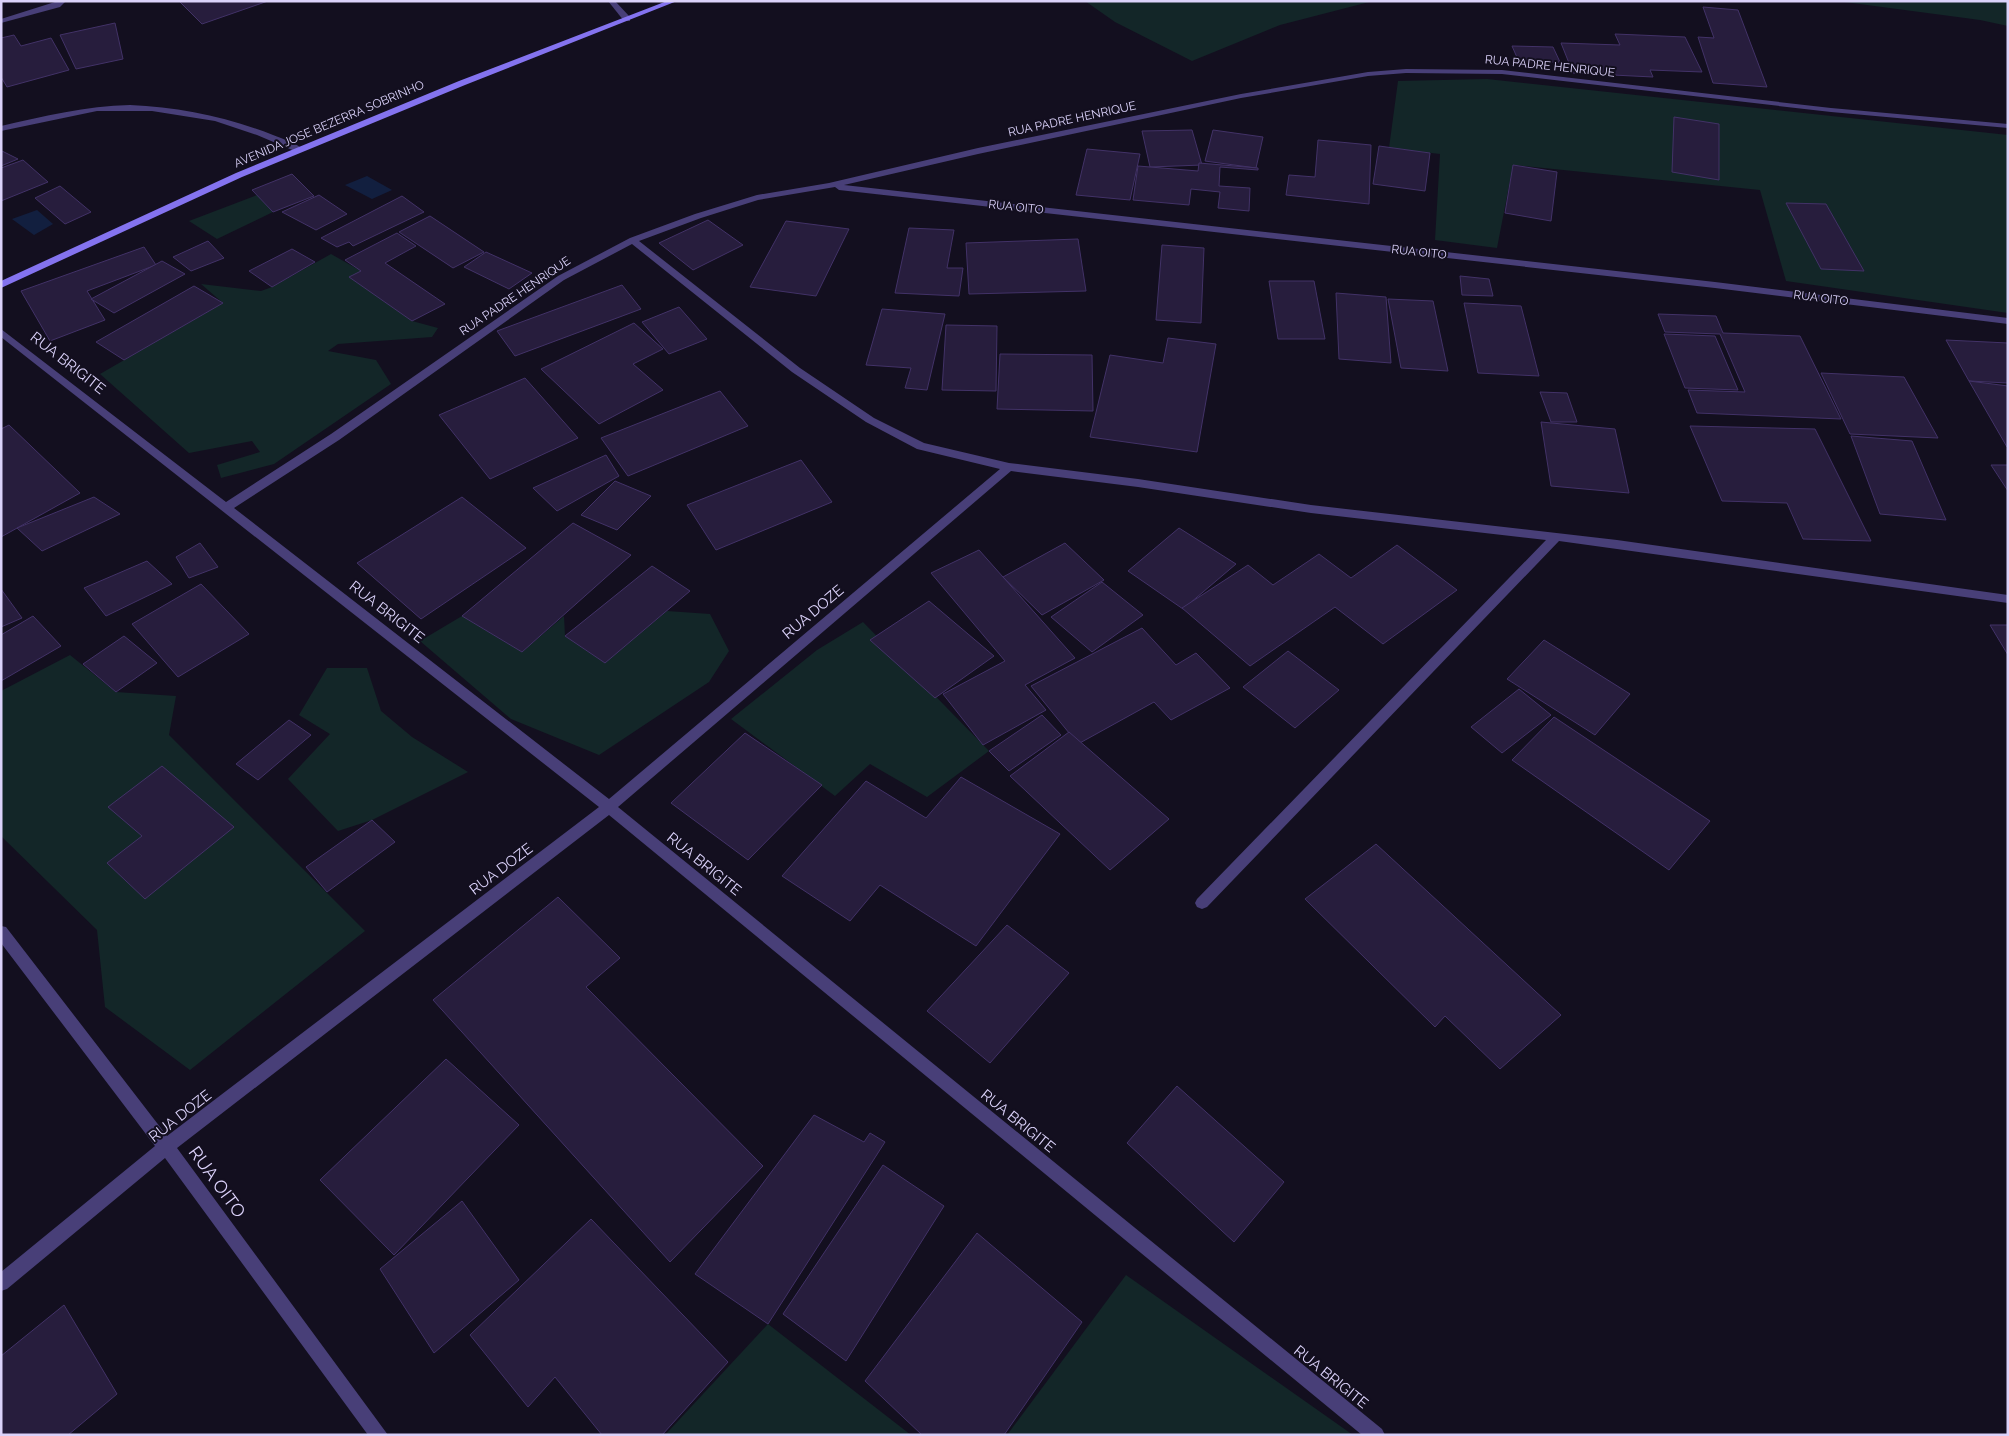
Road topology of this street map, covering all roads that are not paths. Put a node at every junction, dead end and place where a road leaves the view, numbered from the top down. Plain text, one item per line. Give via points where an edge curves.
1 (63, 1) edge
2 (611, 1) edge
3 (674, 1) edge
4 (627, 19) junction
5 (1, 21) edge
6 (2008, 126) edge
7 (1, 129) edge
8 (300, 150) junction
9 (829, 186) junction
10 (633, 240) junction
11 (1, 286) edge
12 (2008, 321) edge
13 (1, 332) edge
14 (1009, 467) junction
15 (227, 507) junction
16 (1556, 537) junction
17 (2008, 599) edge
18 (609, 807) junction
19 (1202, 903) dead end
20 (1, 932) edge
21 (166, 1147) junction
22 (1, 1283) edge
23 (379, 1435) edge
24 (1376, 1435) edge

1 - 5 street
2 - 4 street
3 - 4 main road, AVENIDA JOSE BEZERRA SOBRINHO
4 - 8 main road, AVENIDA JOSE BEZERRA SOBRINHO
6 - 9 street, RUA PADRE HENRIQUE via 1831,110 1502,72 1406,71 1368,74 1231,98
7 - 8 street via 78,112 130,107 178,112 231,123
8 - 11 main road, AVENIDA JOSE BEZERRA SOBRINHO
9 - 10 street, RUA PADRE HENRIQUE via 757,198
9 - 12 street, RUA OITO
10 - 14 street via 796,370 870,420 921,446
10 - 15 street, RUA PADRE HENRIQUE via 561,278 335,437
13 - 15 street, RUA BRIGITE
14 - 16 street via 1311,509
14 - 18 street, RUA DOZE
15 - 18 street, RUA BRIGITE
16 - 17 street
16 - 19 street
18 - 21 street, RUA DOZE
18 - 24 street, RUA BRIGITE
20 - 21 street, RUA OITO
21 - 22 street, RUA DOZE
21 - 23 street, RUA OITO

